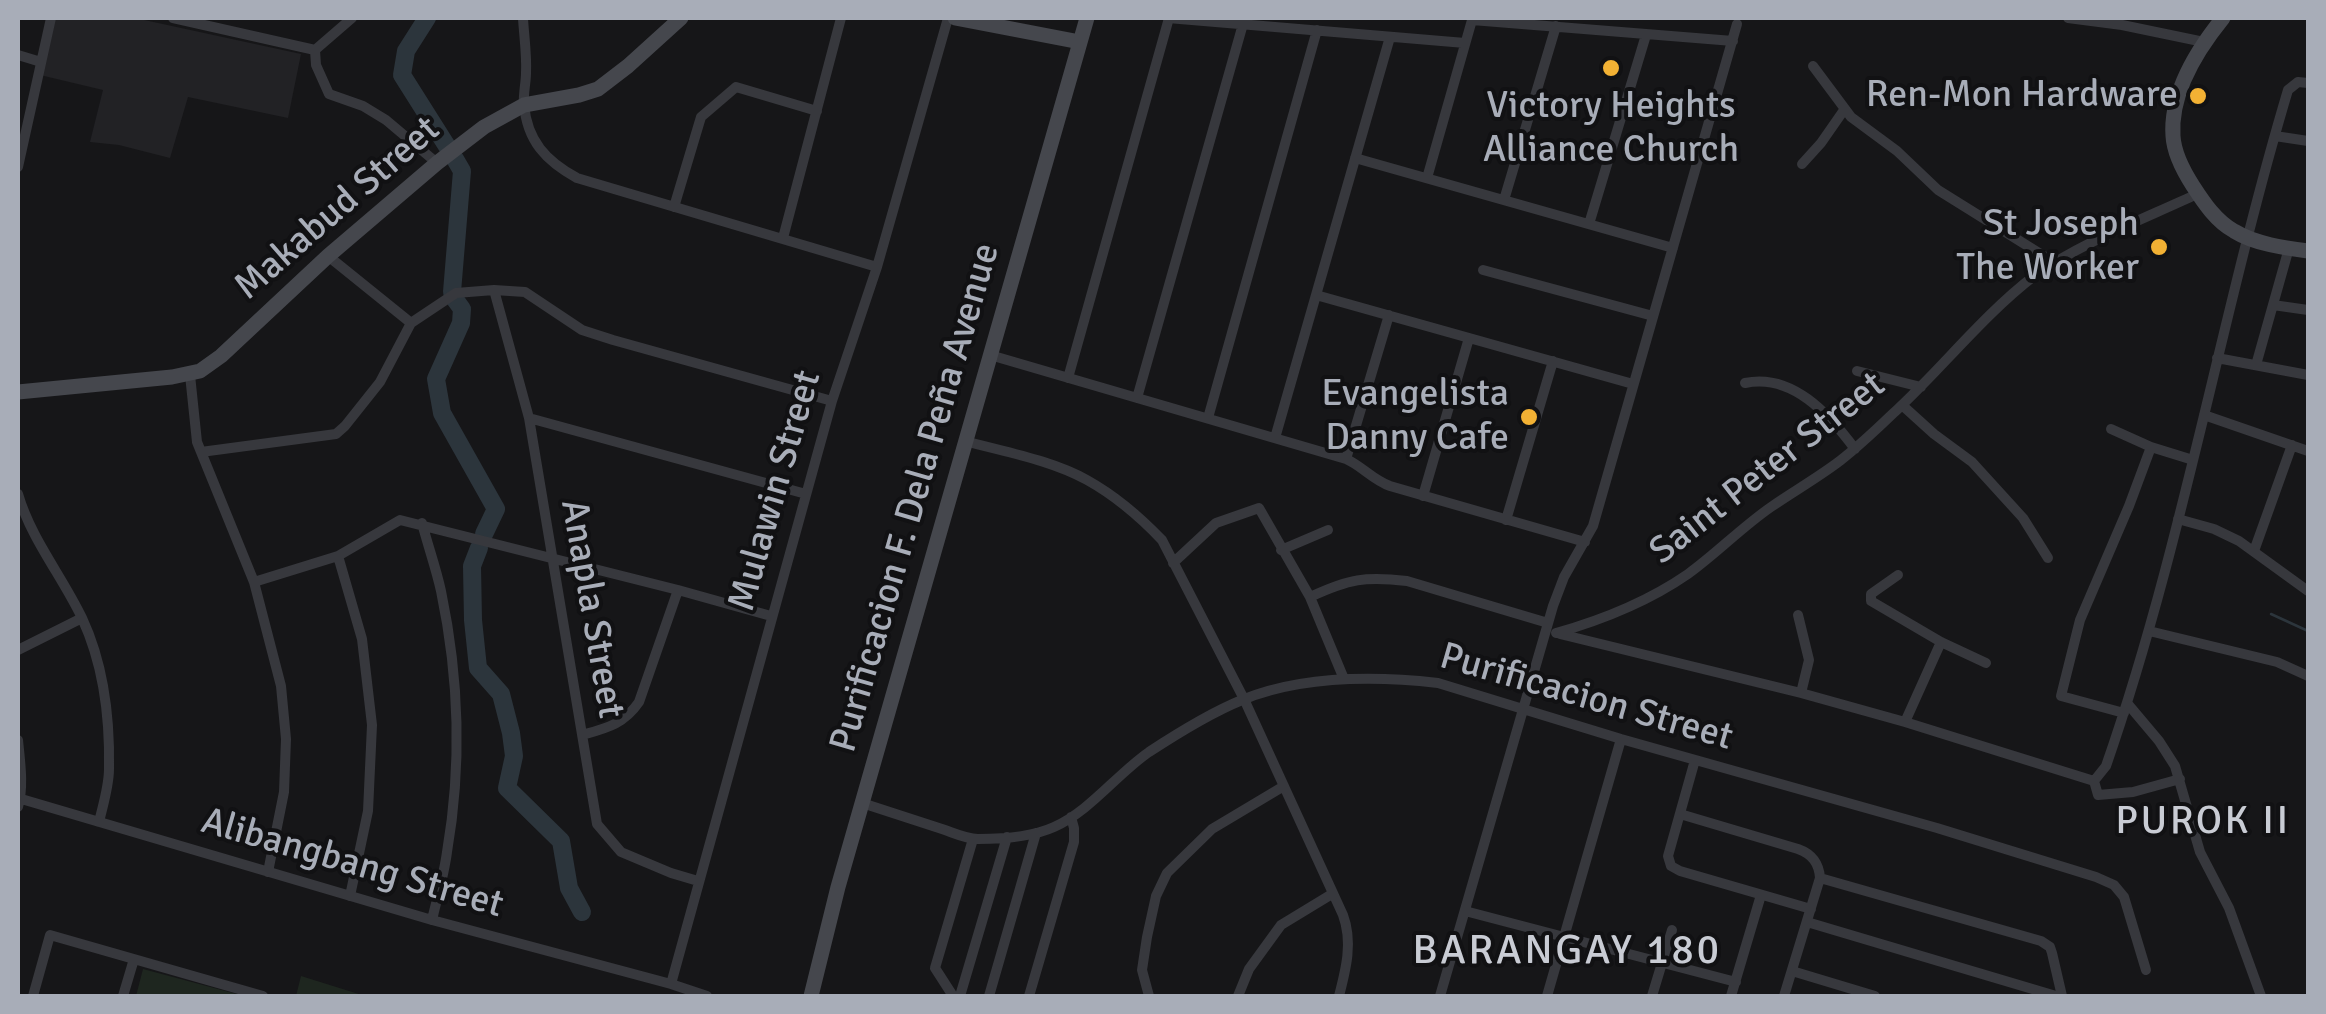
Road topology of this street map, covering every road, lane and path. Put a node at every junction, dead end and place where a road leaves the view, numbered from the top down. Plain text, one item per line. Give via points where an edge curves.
1 (52, 18) edge
2 (173, 18) edge
3 (352, 18) edge
4 (524, 18) edge
5 (681, 18) edge
6 (842, 18) edge
7 (952, 18) edge
8 (1087, 18) edge
9 (1168, 18) edge
10 (2068, 18) edge
11 (2223, 18) edge
12 (1243, 24) junction
13 (1738, 24) dead end
14 (1556, 26) junction
15 (1316, 30) junction
16 (1646, 35) junction
17 (1390, 37) junction
18 (1733, 41) junction
19 (1080, 42) junction
20 (2204, 42) junction
21 (1465, 44) junction
22 (315, 50) junction
23 (18, 55) edge
24 (40, 62) junction
25 (1813, 66) dead end
26 (2308, 83) edge
27 (524, 105) junction
28 (1844, 110) junction
29 (817, 111) junction
30 (2274, 136) junction
31 (2308, 141) edge
32 (1355, 158) junction
33 (438, 163) junction
34 (1802, 164) dead end
35 (18, 166) edge
36 (1427, 178) junction
37 (2198, 194) junction
38 (1504, 200) junction
39 (674, 207) junction
40 (1589, 224) junction
41 (2246, 237) junction
42 (783, 238) junction
43 (1673, 248) junction
44 (2289, 248) junction
45 (2308, 252) edge
46 (328, 256) junction
47 (2055, 263) junction
48 (877, 267) junction
49 (1483, 270) dead end
50 (494, 290) junction
51 (1316, 295) junction
52 (2273, 304) junction
53 (2308, 310) edge
54 (1389, 315) junction
55 (1652, 316) junction
56 (411, 323) junction
57 (1469, 338) junction
58 (990, 355) junction
59 (2217, 358) junction
60 (1553, 362) junction
61 (2256, 366) junction
62 (1857, 372) dead end
63 (190, 375) junction
64 (2308, 376) edge
65 (1068, 378) junction
66 (1745, 383) dead end
67 (1633, 384) junction
68 (1920, 386) junction
69 (18, 392) edge
70 (1137, 398) junction
71 (832, 401) junction
72 (1902, 405) junction
73 (2204, 414) junction
74 (529, 418) junction
75 (1208, 418) junction
76 (2110, 430) dead end
77 (1274, 438) junction
78 (965, 442) junction
79 (2292, 445) junction
80 (2151, 447) junction
81 (1855, 449) junction
82 (201, 452) junction
83 (2308, 452) edge
84 (1346, 459) junction
85 (2192, 460) junction
86 (18, 494) edge
87 (806, 494) junction
88 (1423, 496) junction
89 (21, 518) edge
90 (2178, 519) junction
91 (1506, 520) junction
92 (422, 524) junction
93 (1328, 530) dead end
94 (1586, 542) junction
95 (1281, 550) junction
96 (2254, 551) junction
97 (338, 556) junction
98 (552, 557) junction
99 (2048, 558) dead end
100 (1173, 563) junction
101 (1898, 575) dead end
102 (254, 582) junction
103 (2308, 588) edge
104 (678, 590) junction
105 (1310, 597) junction
106 (1798, 615) dead end
107 (771, 616) junction
108 (82, 618) junction
109 (1550, 630) junction
110 (2149, 631) junction
111 (1941, 642) junction
112 (18, 650) edge
113 (1986, 663) dead end
114 (2308, 676) edge
115 (1344, 680) junction
116 (1801, 693) junction
117 (1244, 699) junction
118 (2126, 708) junction
119 (1524, 710) junction
120 (1905, 722) junction
121 (582, 735) junction
122 (1621, 739) junction
123 (18, 740) edge
124 (1695, 760) junction
125 (2180, 779) junction
126 (2094, 782) junction
127 (1284, 786) junction
128 (18, 801) edge
129 (862, 803) junction
130 (1680, 814) junction
131 (1071, 817) junction
132 (99, 822) junction
133 (1036, 833) junction
134 (1006, 838) junction
135 (973, 839) junction
136 (268, 872) junction
137 (1820, 878) junction
138 (698, 881) junction
139 (1332, 894) junction
140 (1761, 894) junction
141 (350, 896) junction
142 (1810, 909) junction
143 (1465, 911) junction
144 (432, 920) junction
145 (1806, 922) junction
146 (1672, 930) dead end
147 (1564, 937) junction
148 (134, 959) junction
149 (1663, 962) junction
150 (2146, 970) dead end
151 (1792, 972) junction
152 (1736, 982) junction
153 (671, 984) junction
154 (33, 996) edge
155 (123, 996) edge
156 (263, 996) edge
157 (707, 996) edge
158 (811, 996) edge
159 (956, 996) edge
160 (989, 996) edge
161 (1029, 996) edge
162 (1149, 996) edge
163 (1238, 996) edge
164 (1338, 996) edge
165 (1440, 996) edge
166 (1547, 996) edge
167 (1652, 996) edge
168 (1732, 996) edge
169 (1784, 996) edge
170 (1875, 996) edge
171 (2059, 996) edge
172 (2261, 996) edge

1 - 24 street
2 - 22 street
3 - 22 street
4 - 27 street
5 - 27 street, Makabud Street via 598,89
6 - 29 street
7 - 19 street
7 - 48 street, Mulawin Street
8 - 19 street, Purificacion F. Dela Peña Avenue
9 - 12 street
9 - 65 street
10 - 20 street
11 - 20 street
12 - 15 street
12 - 70 street
13 - 18 street
14 - 16 street
14 - 21 street via 1472,20
14 - 38 street
15 - 17 street
15 - 75 street
16 - 18 street
16 - 40 street
17 - 21 street
17 - 32 street
18 - 43 street
19 - 58 street, Purificacion F. Dela Peña Avenue
20 - 37 street via 2182,87 2172,136
21 - 36 street
22 - 33 street via 329,94 386,120
23 - 24 street
24 - 35 street
25 - 28 street
26 - 30 street via 2288,90
27 - 33 street, Makabud Street
27 - 39 street via 531,134 556,166
28 - 34 street
28 - 47 street via 1938,190
29 - 39 street via 736,88 700,117
29 - 42 street
30 - 31 street
30 - 41 street
32 - 36 street
32 - 51 street
33 - 46 street, Makabud Street
36 - 38 street
37 - 41 street via 2220,221
37 - 47 street, Saint Peter Street
38 - 40 street
39 - 42 street
40 - 43 street
41 - 44 street
41 - 59 street
42 - 48 street
43 - 55 street
44 - 45 street
44 - 52 street
46 - 56 street
46 - 63 street, Makabud Street via 212,364
47 - 68 street, Saint Peter Street via 2014,293
48 - 71 street, Mulawin Street
49 - 55 street
50 - 56 street via 456,293
50 - 71 street via 525,292 582,330 612,340
50 - 74 street, Anapla Street
51 - 54 street
51 - 77 street
52 - 53 street
52 - 61 street
54 - 57 street
54 - 84 street
55 - 67 street
56 - 82 street via 380,382 336,434
57 - 60 street
57 - 88 street
58 - 65 street
58 - 78 street, Purificacion F. Dela Peña Avenue
59 - 61 street
59 - 73 street
60 - 67 street
60 - 91 street
61 - 64 street
62 - 68 street
63 - 69 street, Makabud Street
63 - 82 street
65 - 70 street
66 - 81 street via 1785,386 1831,418
67 - 94 street
68 - 72 street, Saint Peter Street
70 - 75 street
71 - 87 street, Mulawin Street
72 - 81 street, Saint Peter Street
72 - 99 street via 1972,462
73 - 79 street
73 - 85 street
74 - 87 street
74 - 98 street, Anapla Street
75 - 77 street
76 - 80 street
77 - 84 street
78 - 100 street via 1090,481 1147,524
78 - 129 street, Purificacion F. Dela Peña Avenue
79 - 83 street
79 - 96 street
80 - 85 street
80 - 118 street via 2084,610 2061,696
81 - 109 street, Saint Peter Street via 1656,594 1583,626
82 - 102 street
84 - 88 street via 1382,483
85 - 90 street
86 - 89 street
87 - 107 street, Mulawin Street
88 - 91 street
89 - 108 street
90 - 96 street
90 - 110 street
91 - 94 street
92 - 97 street via 400,520
92 - 98 street
92 - 144 street via 444,604 457,721 456,788
93 - 95 street
94 - 109 street via 1564,577
95 - 100 street via 1259,508 1216,523
95 - 105 street
96 - 103 street
97 - 102 street
97 - 141 street via 362,639 372,725 368,811
98 - 104 street
98 - 121 street, Anapla Street
100 - 117 street
101 - 111 street via 1871,594 1871,601
102 - 136 street via 281,686 286,739 284,792
104 - 107 street
104 - 121 street via 639,702 610,727
105 - 109 street via 1352,580 1408,581
105 - 115 street
106 - 116 street via 1809,660
107 - 138 street, Mulawin Street
108 - 112 street
108 - 132 street via 99,662 106,714 109,772
109 - 116 street
109 - 119 street
110 - 114 street
110 - 118 street
111 - 113 street
111 - 120 street
115 - 117 street, Purificacion Street
115 - 119 street, Purificacion Street via 1438,683
116 - 120 street
117 - 127 street
117 - 131 street, Purificacion Street via 1150,752
118 - 125 street via 2168,753
118 - 126 street
119 - 122 street, Purificacion Street
119 - 143 street
120 - 126 street
121 - 138 street, Anapla Street via 597,824 621,852
122 - 124 street, Purificacion Street
122 - 147 street
123 - 128 street
124 - 130 street
124 - 150 street, Purificacion Street via 2106,882 2128,905
125 - 126 street via 2098,796
125 - 172 street via 2200,852
127 - 139 street
127 - 162 street via 1212,828 1166,873 1146,936 1142,970
128 - 132 street, Alibangbang Street
129 - 135 street, Purificacion Street
129 - 158 street, Purificacion F. Dela Peña Avenue
130 - 137 street via 1806,852
130 - 140 street via 1670,866
131 - 133 street, Purificacion Street
131 - 161 street via 1074,842
132 - 136 street, Alibangbang Street
133 - 134 street, Purificacion Street
133 - 160 street
134 - 135 street, Purificacion Street
134 - 159 street
135 - 159 street via 935,968
136 - 141 street, Alibangbang Street
137 - 142 street
137 - 171 street via 2041,940 2052,953
138 - 153 street, Mulawin Street
139 - 163 street via 1281,925
139 - 164 street via 1348,928
140 - 142 street
140 - 152 street
141 - 144 street, Alibangbang Street
142 - 145 street
143 - 147 street
143 - 165 street
144 - 153 street, Alibangbang Street
145 - 151 street
145 - 171 street
146 - 149 street
147 - 149 street
147 - 166 street
148 - 154 street via 50,936
148 - 155 street
148 - 156 street
149 - 152 street
149 - 167 street
151 - 169 street
151 - 170 street
152 - 168 street
153 - 157 street, Alibangbang Street

